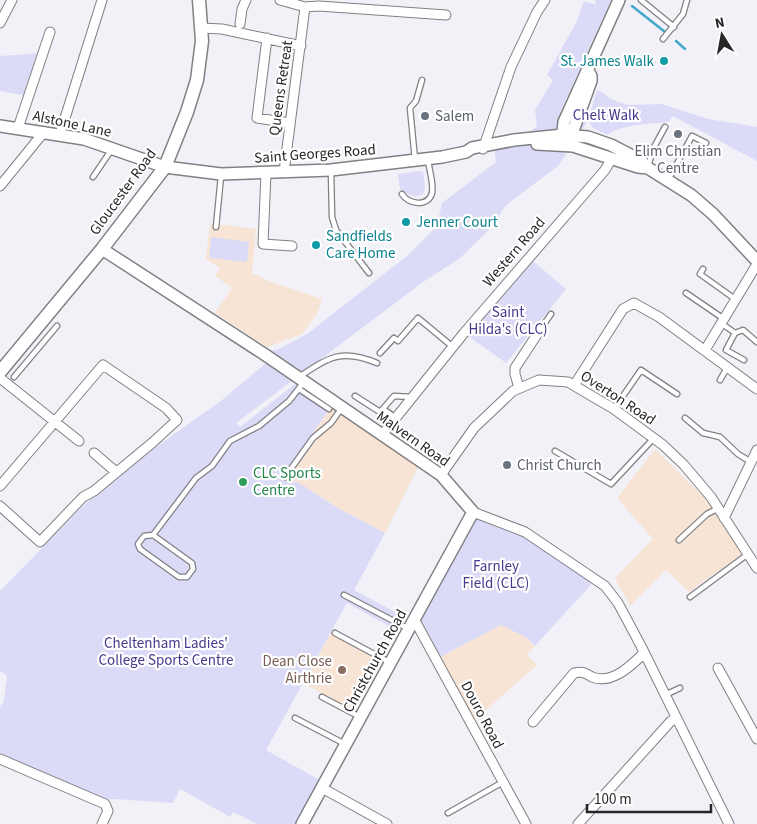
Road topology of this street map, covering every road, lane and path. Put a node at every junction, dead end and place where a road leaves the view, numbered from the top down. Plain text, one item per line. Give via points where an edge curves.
1 (12, 0) edge
2 (102, 0) edge
3 (199, 0) edge
4 (246, 0) edge
5 (280, 0) edge
6 (545, 0) edge
7 (619, 0) edge
8 (641, 0) edge
9 (687, 0) edge
10 (305, 7) junction
11 (446, 16) dead end
12 (0, 23) edge
13 (240, 24) dead end
14 (674, 27) junction
15 (202, 28) junction
16 (50, 32) dead end
17 (267, 38) junction
18 (663, 39) dead end
19 (301, 46) junction
20 (422, 80) dead end
21 (290, 122) junction
22 (0, 126) edge
23 (665, 127) dead end
24 (18, 128) junction
25 (44, 132) junction
26 (60, 134) junction
27 (566, 140) junction
28 (706, 143) dead end
29 (114, 148) junction
30 (483, 148) junction
31 (608, 152) junction
32 (428, 159) junction
33 (415, 161) junction
34 (165, 167) junction
35 (648, 168) junction
36 (331, 170) junction
37 (284, 172) junction
38 (266, 173) junction
39 (221, 174) junction
40 (93, 177) dead end
41 (668, 180) junction
42 (0, 186) edge
43 (402, 194) dead end
44 (216, 227) dead end
45 (292, 246) dead end
46 (102, 249) junction
47 (757, 262) edge
48 (703, 269) dead end
49 (369, 273) dead end
50 (686, 293) dead end
51 (735, 299) junction
52 (551, 314) dead end
53 (722, 321) junction
54 (57, 326) dead end
55 (540, 330) joint
56 (735, 333) junction
57 (26, 340) junction
58 (757, 342) edge
59 (453, 347) junction
60 (37, 350) junction
61 (706, 350) junction
62 (380, 353) dead end
63 (744, 360) dead end
64 (378, 363) dead end
65 (727, 367) junction
66 (0, 372) edge
67 (14, 377) dead end
68 (0, 378) edge
69 (720, 380) dead end
70 (300, 383) junction
71 (575, 384) junction
72 (519, 388) junction
73 (757, 389) edge
74 (677, 394) dead end
75 (355, 396) dead end
76 (412, 397) junction
77 (342, 408) junction
78 (383, 409) junction
79 (614, 409) junction
80 (396, 418) junction
81 (685, 418) dead end
82 (54, 422) junction
83 (382, 435) junction
84 (654, 438) junction
85 (79, 442) dead end
86 (757, 450) edge
87 (555, 451) dead end
88 (94, 453) dead end
89 (751, 462) junction
90 (116, 472) junction
91 (441, 475) junction
92 (285, 477) dead end
93 (0, 486) edge
94 (0, 506) edge
95 (719, 508) junction
96 (473, 512) junction
97 (724, 518) junction
98 (153, 535) junction
99 (679, 540) dead end
100 (748, 554) junction
101 (757, 568) edge
102 (344, 595) dead end
103 (690, 597) dead end
104 (412, 624) junction
105 (335, 633) dead end
106 (644, 653) junction
107 (391, 663) junction
108 (718, 668) dead end
109 (680, 688) dead end
110 (665, 695) junction
111 (322, 697) dead end
112 (295, 718) dead end
113 (361, 718) junction
114 (676, 718) junction
115 (533, 722) dead end
116 (757, 739) edge
117 (346, 745) junction
118 (0, 759) edge
119 (503, 782) junction
120 (322, 788) junction
121 (448, 813) dead end
122 (102, 824) edge
123 (302, 824) edge
124 (387, 824) edge
125 (526, 824) edge
126 (578, 824) edge
127 (729, 824) edge

1 - 12 street
2 - 26 street
3 - 15 main road, Gloucester Road
4 - 13 street
5 - 10 street
6 - 30 street via 511,67
7 - 27 street via 564,122
8 - 14 lane
9 - 14 lane
10 - 11 street
10 - 19 street, Queens Retreat
14 - 18 lane
15 - 17 street
15 - 34 main road, Gloucester Road via 194,91
16 - 24 street
17 - 19 street
17 - 21 street via 256,118
19 - 21 street, Queens Retreat
20 - 33 lane via 416,101 410,108
21 - 37 street, Queens Retreat
22 - 24 street, Alstone Lane
23 - 35 lane via 653,149
24 - 25 street, Alstone Lane
25 - 26 street, Alstone Lane
25 - 42 street
26 - 29 street, Alstone Lane
27 - 30 street, Saint Georges Road
27 - 31 street, Saint Georges Road
28 - 41 lane via 692,136
29 - 34 street, Alstone Lane
29 - 40 lane
30 - 32 street, Saint Georges Road
31 - 35 street, Saint Georges Road
31 - 59 street, Western Road via 604,170
32 - 33 street, Saint Georges Road
32 - 43 lane via 430,196 416,203 408,201
33 - 36 street, Saint Georges Road
34 - 39 street, Saint Georges Road
34 - 46 main road, Gloucester Road
35 - 41 street, Saint Georges Road
36 - 37 street, Saint Georges Road
36 - 49 lane via 332,218 336,230
37 - 38 street, Saint Georges Road
38 - 39 street, Saint Georges Road
38 - 45 street via 262,244
39 - 44 lane
41 - 47 street, Saint Georges Road via 713,214
46 - 57 main road, Gloucester Road
46 - 70 street, Malvern Road via 274,361
47 - 51 street
48 - 51 lane via 700,274
50 - 53 lane
51 - 53 street
52 - 55 lane
53 - 56 lane
53 - 61 street
54 - 60 lane
55 - 72 street via 515,368
56 - 58 lane via 743,330
56 - 63 lane via 726,350
57 - 60 lane
57 - 66 main road, Gloucester Road
59 - 62 lane via 418,318 398,341 394,338
59 - 76 street, Western Road
60 - 67 lane
61 - 65 street
61 - 71 street via 643,306 630,304 623,309
64 - 70 lane via 362,356 341,354 325,359
65 - 69 lane
65 - 73 street
68 - 82 street
70 - 77 street, Malvern Road via 328,405
70 - 98 lane via 289,401 259,426 230,441 212,466 196,478
71 - 72 street, Overton Road via 546,379
71 - 79 street, Overton Road
72 - 91 street, Overton Road via 474,428
74 - 79 lane via 641,370
75 - 78 lane via 380,412
76 - 78 lane via 394,396
76 - 80 street, Western Road
77 - 83 street, Malvern Road
77 - 92 lane via 331,423 313,438
78 - 80 lane
79 - 84 street, Overton Road
80 - 83 street, Western Road
81 - 89 lane via 703,433 720,437
82 - 85 street
82 - 90 street via 103,365 166,408 177,420
82 - 93 street
83 - 91 street, Malvern Road
84 - 87 lane via 611,484
84 - 95 street, Overton Road via 689,470
86 - 89 street
88 - 90 street
89 - 97 street
90 - 94 street via 83,497 40,542
91 - 96 street, Malvern Road
95 - 97 street, Overton Road
95 - 99 lane via 707,514
96 - 104 street, Christchurch Road
96 - 106 street, Malvern Road via 525,532 599,580 618,603
97 - 100 street, Overton Road
98 - 98 lane via 144,536 138,544 140,549 179,577 187,577 193,569 192,563
100 - 101 street, Overton Road
100 - 103 lane
102 - 104 lane
104 - 107 street, Christchurch Road
104 - 119 street, Douro Road
105 - 107 lane
106 - 110 street, Malvern Road
106 - 115 street via 626,671 615,675 594,677 580,672 571,675
107 - 113 street, Christchurch Road
108 - 116 street
109 - 110 lane
110 - 114 street, Malvern Road
111 - 113 lane
112 - 117 lane
113 - 117 street, Christchurch Road
114 - 126 street
114 - 127 street, Malvern Road
117 - 120 street, Christchurch Road
118 - 122 street via 105,804 108,811
119 - 121 lane
119 - 125 street, Douro Road
120 - 123 street, Christchurch Road
120 - 124 street

